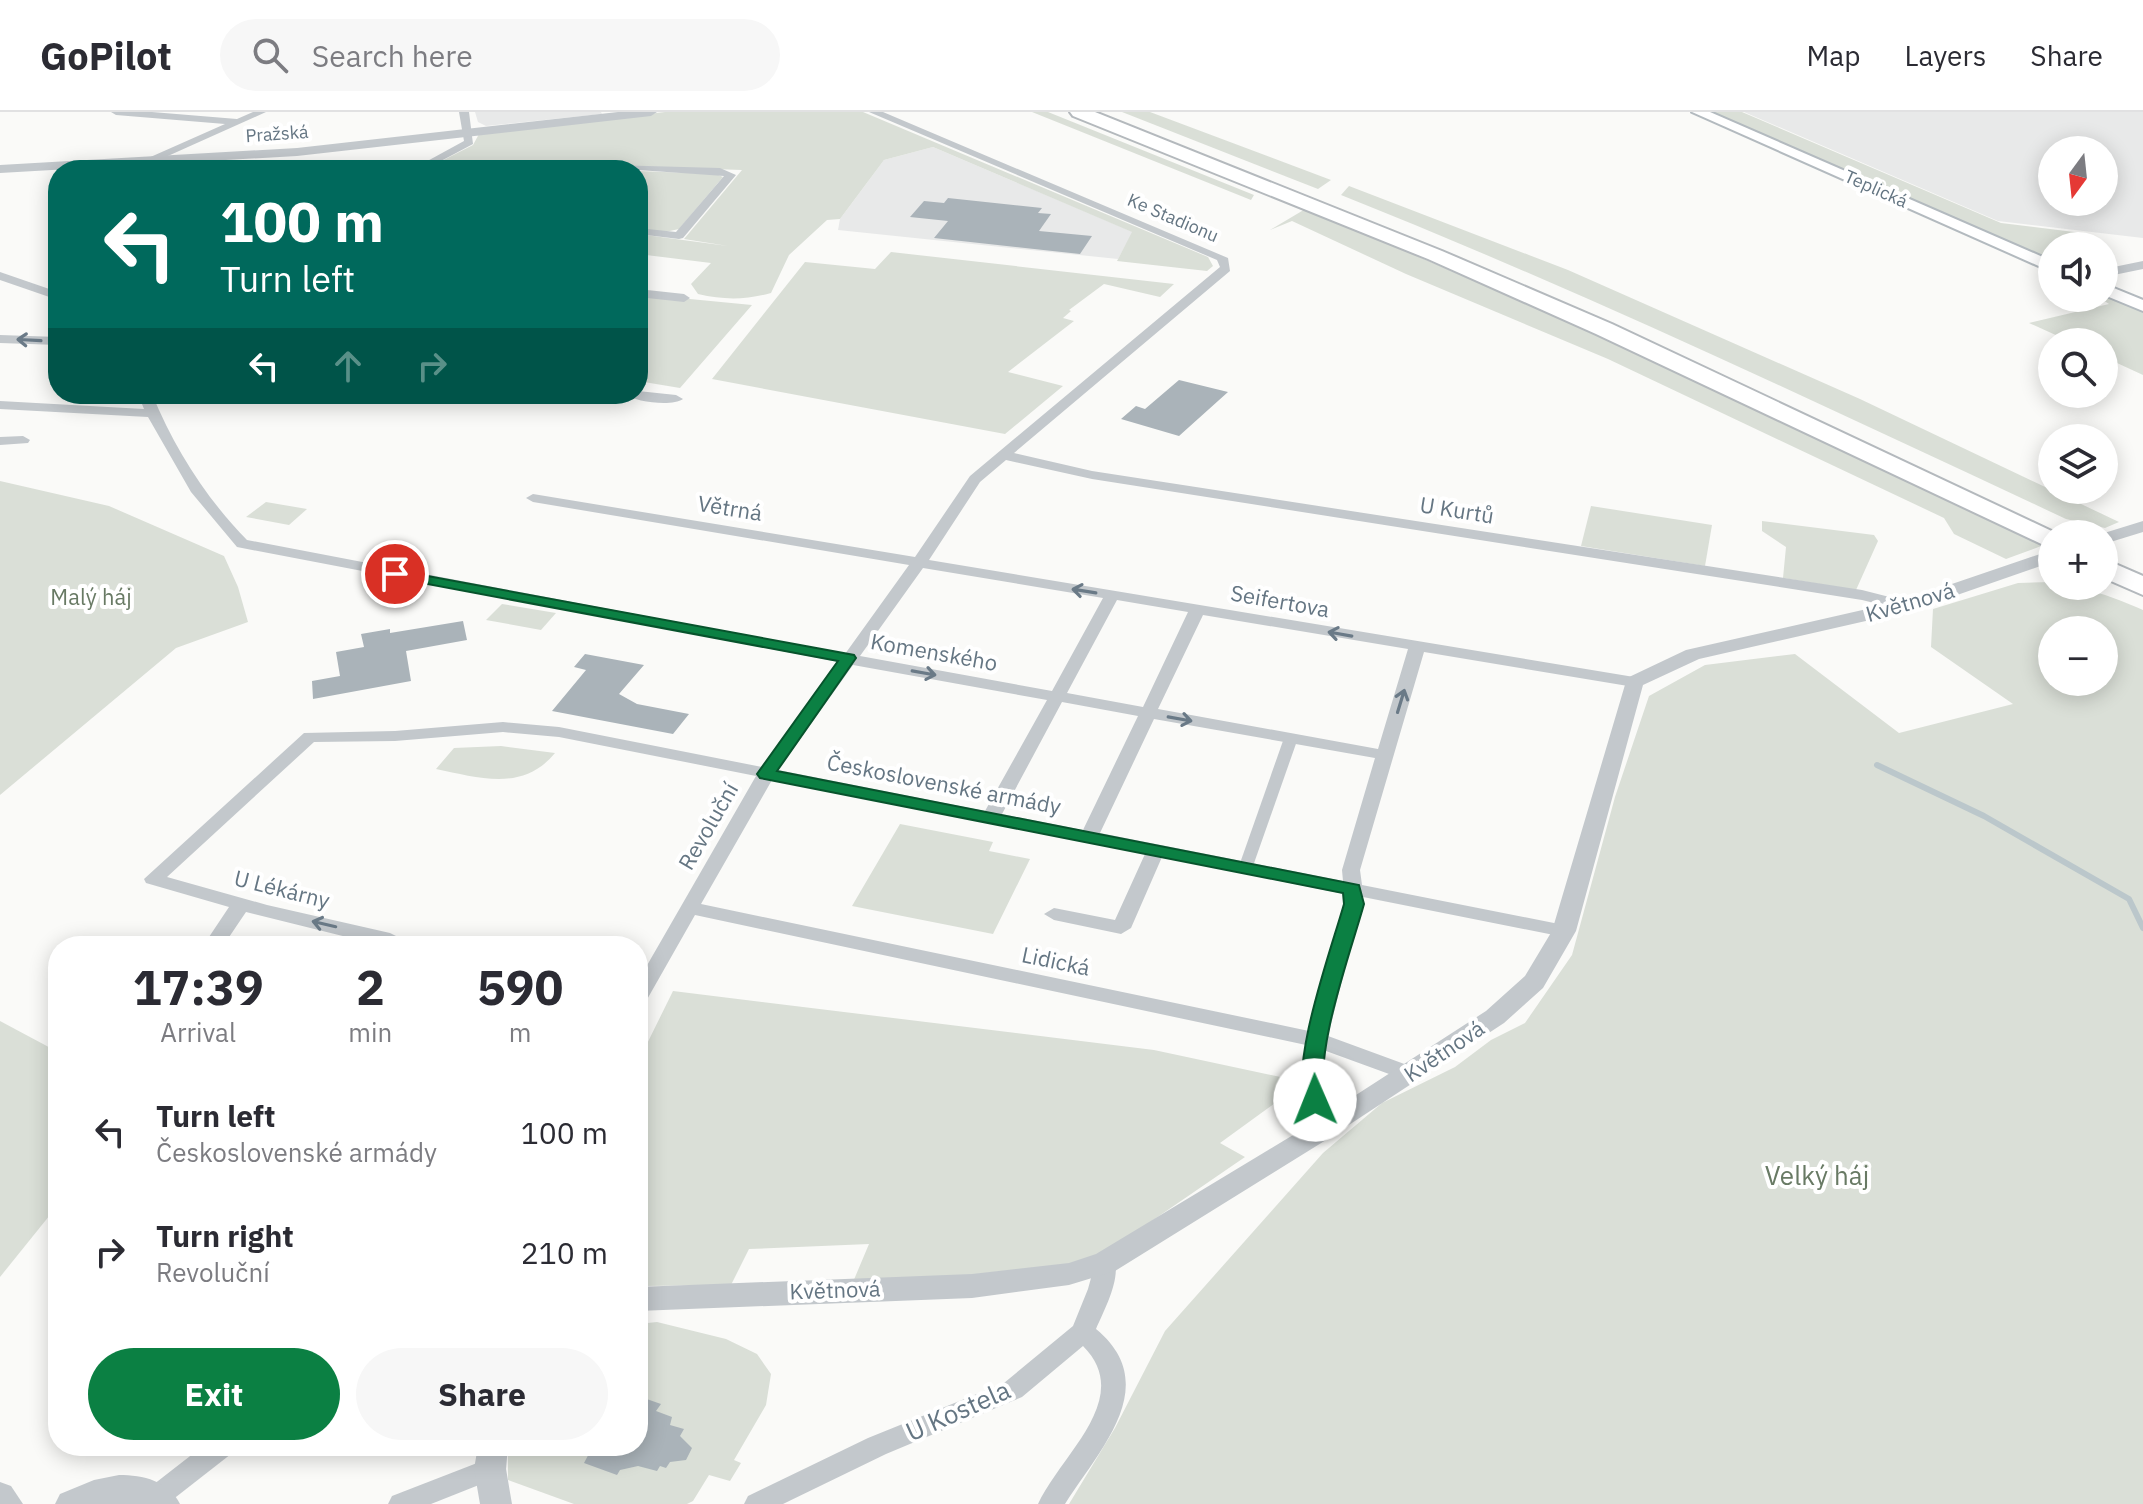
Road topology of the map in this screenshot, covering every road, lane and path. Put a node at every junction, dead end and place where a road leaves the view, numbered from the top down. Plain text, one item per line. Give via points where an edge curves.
1 (116, 112) edge
2 (261, 112) edge
3 (464, 112) edge
4 (651, 112) edge
5 (874, 112) edge
6 (1079, 112) edge
7 (1106, 112) edge
8 (1699, 112) edge
9 (236, 122) junction
10 (470, 133) junction
11 (152, 160) edge
12 (166, 160) edge
13 (437, 160) edge
14 (48, 166) edge
15 (0, 169) edge
16 (648, 169) edge
17 (648, 232) edge
18 (2038, 261) edge
19 (2143, 265) edge
20 (2118, 270) edge
21 (0, 276) edge
22 (48, 289) edge
23 (41, 290) junction
24 (48, 292) edge
25 (648, 294) edge
26 (2118, 295) edge
27 (684, 298) dead end
28 (2143, 306) edge
29 (0, 339) edge
30 (48, 341) edge
31 (648, 396) edge
32 (676, 399) dead end
33 (149, 404) edge
34 (0, 405) edge
35 (153, 413) junction
36 (23, 440) dead end
37 (0, 441) edge
38 (1002, 455) junction
39 (533, 498) dead end
40 (2042, 520) edge
41 (2140, 527) edge
42 (2038, 534) edge
43 (2118, 534) edge
44 (2118, 556) edge
45 (2038, 561) edge
46 (919, 563) junction
47 (2143, 569) edge
48 (2118, 574) edge
49 (2143, 587) edge
50 (1112, 596) junction
51 (1907, 606) junction
52 (1197, 610) junction
53 (1417, 647) junction
54 (848, 658) junction
55 (1634, 682) junction
56 (1057, 696) junction
57 (1148, 713) junction
58 (1291, 738) junction
59 (1385, 755) junction
60 (766, 774) junction
61 (990, 819) junction
62 (1089, 837) junction
63 (1156, 850) junction
64 (1246, 866) junction
65 (153, 879) joint
66 (1352, 889) junction
67 (241, 904) junction
68 (689, 908) junction
69 (1054, 914) dead end
70 (1564, 931) junction
71 (220, 936) edge
72 (375, 936) edge
73 (648, 980) edge
74 (1317, 1040) junction
75 (1411, 1074) junction
76 (1339, 1119) junction
77 (1105, 1263) junction
78 (648, 1298) edge
79 (1083, 1332) junction
80 (211, 1456) edge
81 (491, 1458) edge
82 (0, 1496) edge
83 (161, 1500) edge
84 (7, 1504) edge
85 (71, 1504) edge
86 (401, 1504) edge
87 (496, 1504) edge
88 (757, 1504) edge
89 (1051, 1504) edge

1 - 9 street
2 - 9 street
3 - 10 street
4 - 10 street, Pražská
5 - 38 street, Ke Stadionu via 1222,258 1226,268
6 - 42 highway via 1604,329
7 - 40 highway via 1449,248 1619,322
8 - 18 main road, Teplická
9 - 11 street
10 - 12 street, Pražská
10 - 13 street via 461,149
14 - 15 street, Pražská
16 - 17 street via 731,175 679,236
19 - 20 street
21 - 23 street
22 - 23 street
23 - 24 street
25 - 27 street
26 - 28 main road
30 -> 29 street
31 - 32 street
33 - 35 street
34 - 35 street
35 - 54 street, Komenského via 190,483 242,544
36 - 37 street
38 - 46 street, Revoluční via 975,479
38 - 51 street, U Kurtů via 1092,475
39 - 46 street, Větrná
41 - 43 street
44 - 47 highway
45 - 51 street, Květnová
50 -> 46 street, Seifertova
46 - 54 street, Revoluční
48 - 49 highway
50 - 52 street, Seifertova
50 - 56 street
51 - 55 street, Květnová via 1728,644 1660,667
53 -> 52 street, Seifertova
52 - 57 street
53 - 55 street, Seifertova
59 -> 53 street
54 -> 56 street, Komenského
54 - 60 street, Revoluční
55 - 70 street, Květnová
56 - 57 street, Komenského
56 - 61 street
57 -> 58 street, Komenského
57 - 62 street
58 - 59 street, Komenského
58 - 64 street
59 - 66 street via 1351,870
60 - 61 street, Československé armády
60 - 65 street, Československé armády via 525,728 310,737
60 - 68 street, Revoluční
61 - 62 street, Československé armády
62 - 63 street, Československé armády
63 - 64 street, Československé armády
63 - 69 street via 1121,928
64 - 66 street, Československé armády
65 - 67 street, U Lékárny
66 - 70 street, Československé armády
66 - 74 street via 1354,904
67 - 71 street
72 -> 67 street, U Lékárny
68 - 73 street, Revoluční
68 - 74 street, Lidická
70 - 75 street, Květnová via 1534,982 1495,1017
74 - 75 street, Lidická
74 - 76 street via 1310,1087 1315,1100
75 - 76 street, Květnová
76 - 77 street, Květnová
77 - 78 street, Květnová via 1023,1282 972,1286
77 - 79 street, U Kostela
79 - 88 street, U Kostela via 1013,1390 877,1446
79 - 89 street via 1110,1362 1117,1393
80 - 83 street
81 - 86 street
81 - 87 street
82 - 84 street
83 - 85 street via 134,1487

